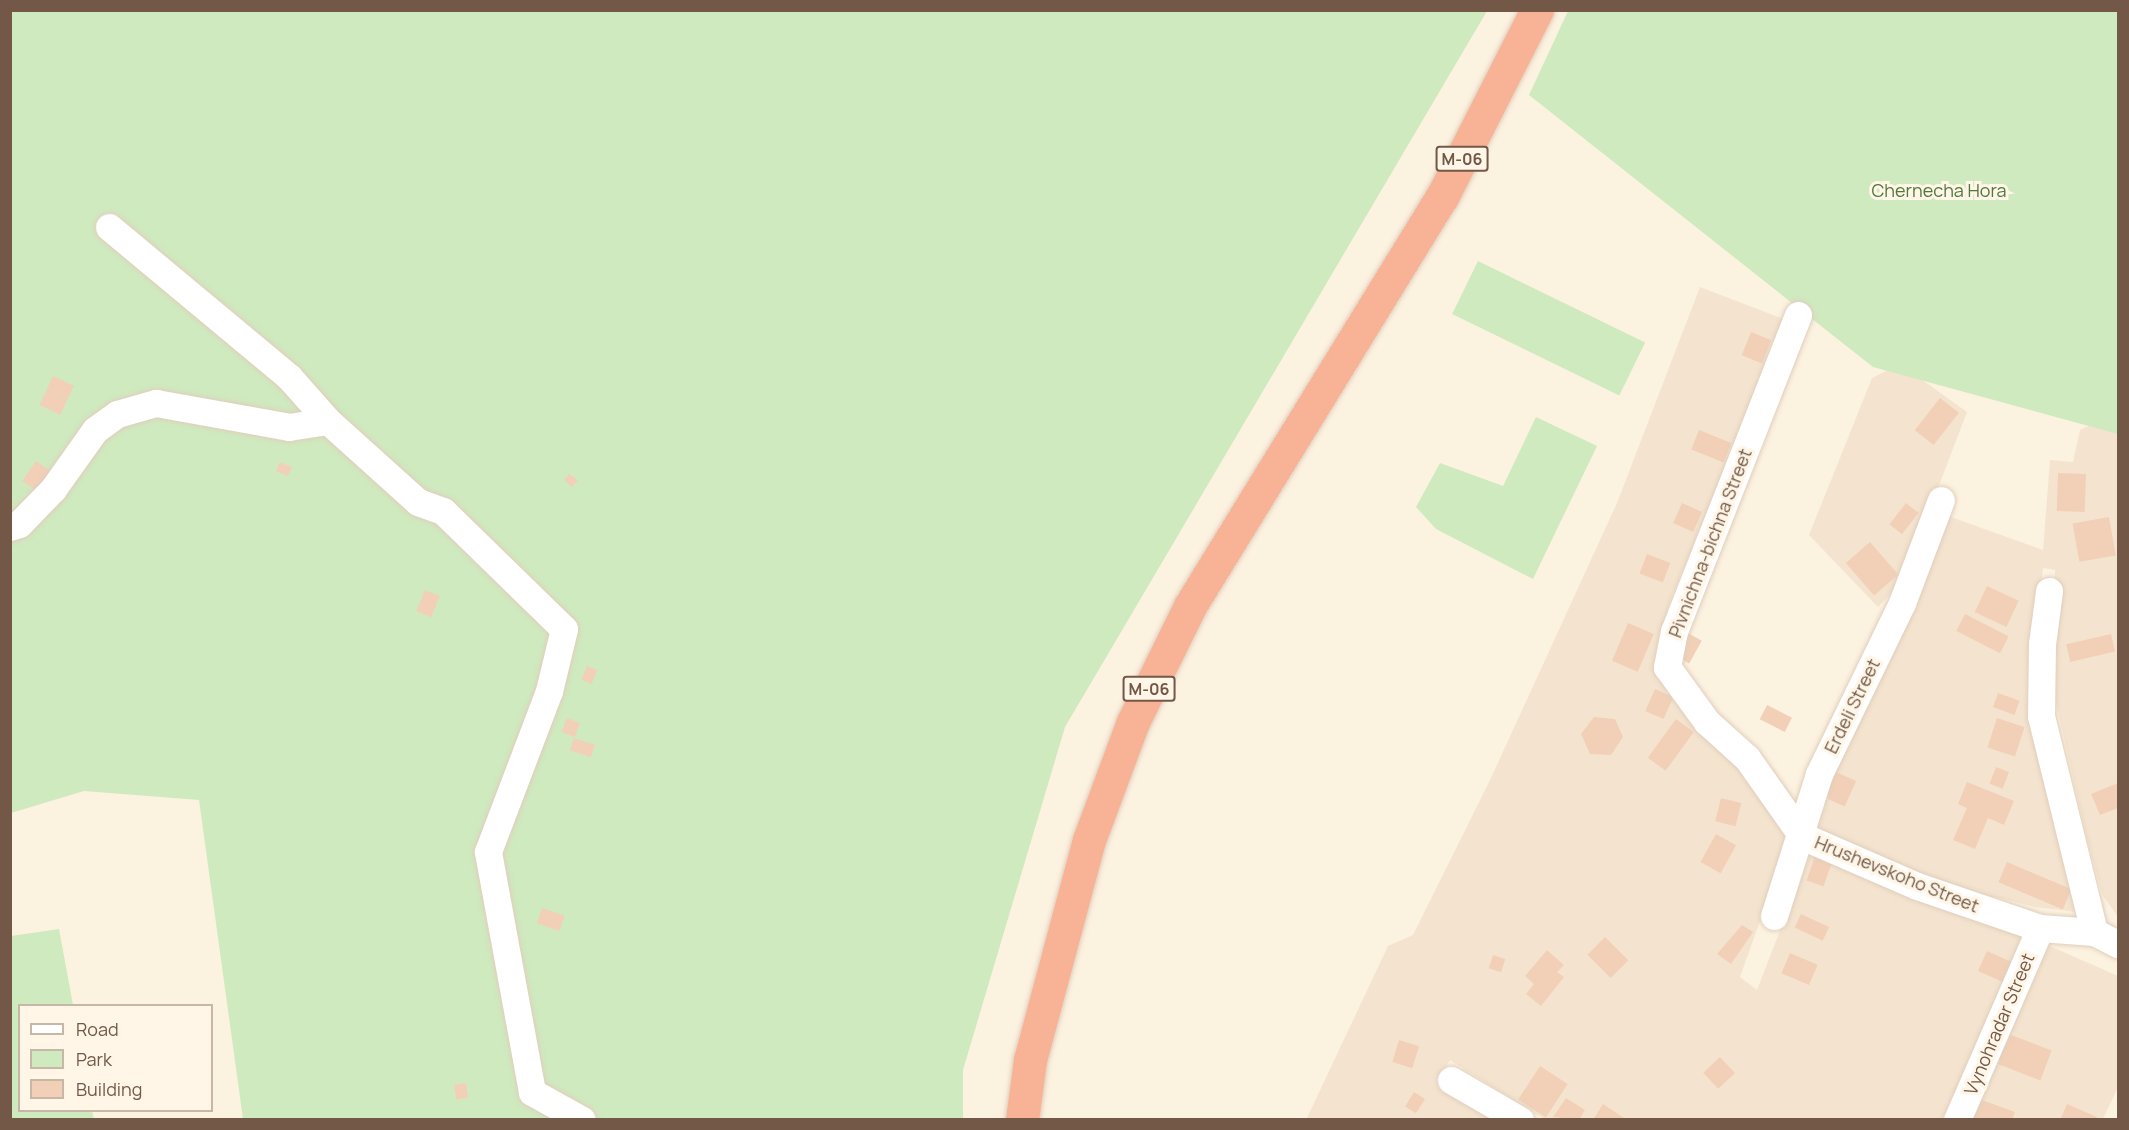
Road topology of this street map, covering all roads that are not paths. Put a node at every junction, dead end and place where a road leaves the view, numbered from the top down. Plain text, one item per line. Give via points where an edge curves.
1 (1537, 10) edge
2 (109, 227) dead end
3 (1798, 315) dead end
4 (328, 421) junction
5 (1941, 500) dead end
6 (10, 527) edge
7 (2049, 591) dead end
8 (1740, 752) joint
9 (1802, 836) junction
10 (1774, 916) dead end
11 (2040, 927) junction
12 (2094, 932) junction
13 (2118, 945) edge
14 (1450, 1080) dead end
15 (582, 1119) edge
16 (1022, 1119) edge
17 (1520, 1119) edge
18 (1957, 1119) edge

1 - 16 highway, М-06 via 1442,197 1190,606 1133,722 1089,840 1030,1060
2 - 4 street via 289,377
3 - 8 street, Pivnichna-bichna Street via 1674,631 1667,667 1707,722
4 - 6 street via 289,428 156,403 117,414 95,430 54,489 19,524
4 - 15 street via 418,502 443,511 564,629 549,692 488,852 532,1092
5 - 9 street, Erdeli Street via 1902,603 1819,774
7 - 12 street via 2042,644 2041,716
8 - 9 street, Hrushevskoho Street
9 - 10 street, Erdeli Street
9 - 11 street, Hrushevskoho Street via 1917,886
11 - 12 street, Hrushevskoho Street
11 - 18 street, Vynohradar Street
12 - 13 street
14 - 17 street

